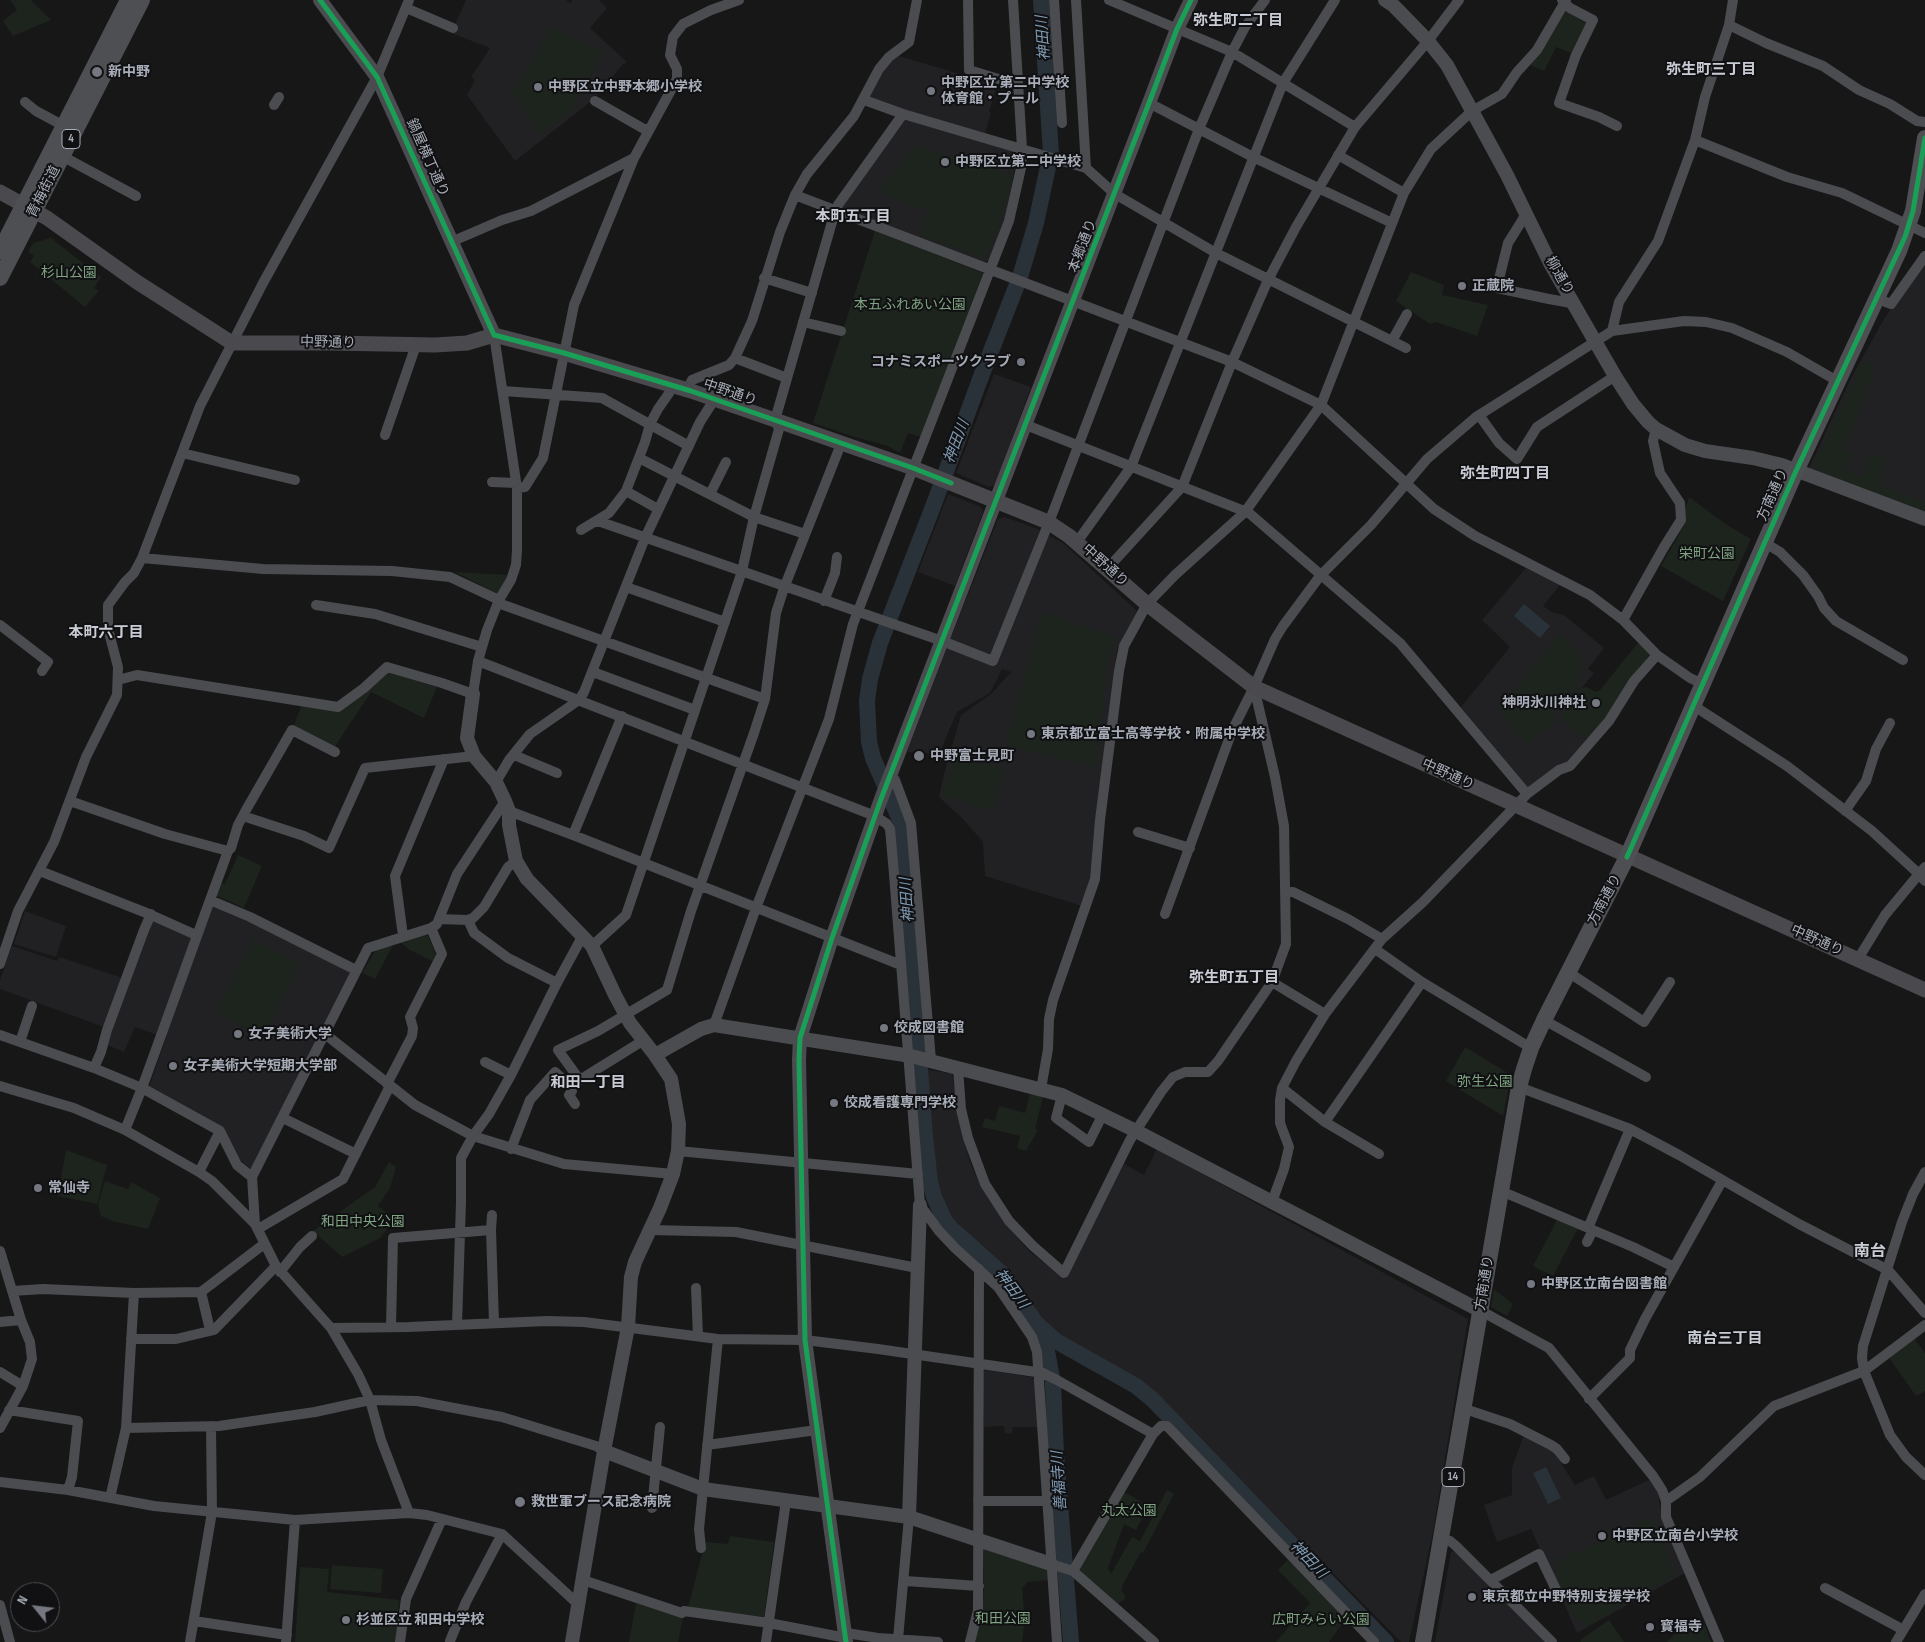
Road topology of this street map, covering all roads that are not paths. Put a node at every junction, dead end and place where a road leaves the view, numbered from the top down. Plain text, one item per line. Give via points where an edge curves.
1 (128, 0) edge
2 (142, 0) edge
3 (320, 0) edge
4 (739, 0) edge
5 (917, 0) edge
6 (968, 0) edge
7 (1013, 0) edge
8 (1054, 0) edge
9 (1076, 0) edge
10 (1109, 0) edge
11 (1191, 0) edge
12 (1265, 0) edge
13 (1335, 0) edge
14 (1459, 0) edge
15 (1733, 0) edge
16 (1564, 1) edge
17 (727, 2) edge
18 (1393, 2) edge
19 (408, 4) edge
20 (1729, 25) junction
21 (453, 28) dead end
22 (1177, 29) junction
23 (1428, 41) junction
24 (1232, 52) junction
25 (377, 77) junction
26 (1283, 83) junction
27 (1018, 85) junction
28 (864, 97) junction
29 (595, 101) dead end
30 (26, 102) dead end
31 (1148, 103) junction
32 (1472, 111) junction
33 (903, 114) junction
34 (1925, 122) edge
35 (1062, 123) dead end
36 (64, 126) junction
37 (1617, 126) dead end
38 (1354, 127) junction
39 (649, 129) junction
40 (1200, 129) junction
41 (1925, 138) edge
42 (1695, 140) junction
43 (1022, 148) junction
44 (1338, 155) junction
45 (62, 156) junction
46 (1254, 157) junction
47 (634, 158) junction
48 (1086, 168) junction
49 (1318, 188) junction
50 (0, 192) edge
51 (1404, 193) junction
52 (1115, 194) junction
53 (795, 195) junction
54 (136, 196) dead end
55 (29, 208) junction
56 (836, 211) junction
57 (1528, 215) junction
58 (1163, 222) junction
59 (1392, 223) junction
60 (1909, 225) junction
61 (1925, 233) edge
62 (451, 242) junction
63 (0, 250) edge
64 (1216, 254) junction
65 (1925, 256) edge
66 (991, 270) junction
67 (0, 278) edge
68 (764, 278) junction
69 (1268, 280) junction
70 (812, 293) junction
71 (1878, 299) junction
72 (1574, 301) junction
73 (1073, 302) junction
74 (1407, 314) dead end
75 (803, 322) junction
76 (1126, 322) junction
77 (1353, 322) junction
78 (841, 331) dead end
79 (1612, 331) junction
80 (494, 335) junction
81 (1392, 341) junction
82 (1596, 341) junction
83 (1181, 342) junction
84 (232, 343) junction
85 (416, 345) junction
86 (1406, 348) dead end
87 (564, 353) junction
88 (735, 358) junction
89 (1232, 362) junction
90 (1615, 376) junction
91 (787, 378) junction
92 (1839, 382) junction
93 (680, 388) junction
94 (504, 391) junction
95 (557, 394) junction
96 (714, 400) junction
97 (1321, 405) junction
98 (1479, 415) junction
99 (775, 420) junction
100 (650, 424) junction
101 (1026, 425) junction
102 (1656, 429) junction
103 (385, 435) dead end
104 (841, 444) junction
105 (689, 446) junction
106 (1078, 446) junction
107 (182, 453) junction
108 (639, 458) junction
109 (726, 462) dead end
110 (1132, 467) junction
111 (914, 468) junction
112 (1796, 471) junction
113 (674, 476) junction
114 (295, 480) dead end
115 (492, 482) dead end
116 (1406, 482) junction
117 (516, 485) junction
118 (1182, 488) junction
119 (626, 491) junction
120 (710, 494) junction
121 (996, 501) junction
122 (658, 509) junction
123 (1244, 512) junction
124 (754, 516) junction
125 (1925, 519) edge
126 (598, 521) junction
127 (1048, 522) junction
128 (581, 530) dead end
129 (805, 534) junction
130 (645, 538) junction
131 (1077, 542) junction
132 (1765, 543) junction
133 (837, 557) dead end
134 (142, 558) junction
135 (1107, 569) junction
136 (742, 571) junction
137 (1320, 576) junction
138 (626, 587) junction
139 (784, 588) junction
140 (498, 601) junction
141 (824, 601) junction
142 (1147, 604) junction
143 (316, 605) dead end
144 (858, 612) junction
145 (1623, 620) junction
146 (724, 622) junction
147 (0, 625) edge
148 (942, 641) junction
149 (604, 643) junction
150 (482, 646) junction
151 (1657, 655) junction
152 (478, 660) junction
153 (1903, 660) dead end
154 (42, 672) dead end
155 (593, 672) junction
156 (706, 679) junction
157 (118, 680) junction
158 (1702, 684) junction
159 (473, 694) junction
160 (1256, 694) junction
161 (764, 699) junction
162 (579, 700) junction
163 (1694, 706) junction
164 (695, 710) junction
165 (622, 716) junction
166 (1890, 723) dead end
167 (685, 741) junction
168 (335, 752) dead end
169 (514, 755) junction
170 (474, 756) junction
171 (444, 759) junction
172 (743, 764) junction
173 (557, 773) dead end
174 (890, 776) junction
175 (496, 782) junction
176 (802, 787) junction
177 (1525, 796) junction
178 (70, 801) junction
179 (507, 806) junction
180 (1844, 811) junction
181 (243, 816) junction
182 (875, 816) junction
183 (1138, 832) dead end
184 (573, 835) junction
185 (1190, 848) junction
186 (228, 852) junction
187 (1627, 857) junction
188 (516, 861) junction
189 (644, 864) junction
190 (40, 871) junction
191 (1923, 874) edge
192 (700, 885) junction
193 (1286, 892) junction
194 (210, 900) junction
195 (756, 908) junction
196 (151, 914) junction
197 (1165, 914) dead end
198 (439, 919) junction
199 (468, 920) junction
200 (431, 928) junction
201 (196, 935) junction
202 (402, 936) junction
203 (832, 938) junction
204 (1382, 939) junction
205 (587, 942) junction
206 (1375, 949) junction
207 (1858, 959) junction
208 (0, 964) edge
209 (901, 965) junction
210 (356, 970) junction
211 (1568, 972) junction
212 (1272, 982) junction
213 (1422, 982) junction
214 (1670, 982) dead end
215 (557, 983) junction
216 (1925, 990) edge
217 (32, 1006) dead end
218 (625, 1014) junction
219 (1326, 1014) junction
220 (1544, 1020) junction
221 (714, 1025) junction
222 (325, 1034) junction
223 (0, 1035) edge
224 (800, 1038) junction
225 (644, 1040) junction
226 (20, 1042) junction
227 (1531, 1048) junction
228 (656, 1055) junction
229 (910, 1055) junction
230 (930, 1060) junction
231 (485, 1062) dead end
232 (94, 1068) junction
233 (958, 1068) junction
234 (511, 1075) junction
235 (1646, 1078) dead end
236 (579, 1079) junction
237 (388, 1085) junction
238 (0, 1086) edge
239 (570, 1086) junction
240 (1519, 1087) junction
241 (142, 1088) junction
242 (1282, 1088) junction
243 (1040, 1089) junction
244 (1062, 1095) junction
245 (575, 1104) dead end
246 (1103, 1114) junction
247 (283, 1118) junction
248 (1325, 1122) junction
249 (125, 1130) junction
250 (1630, 1130) junction
251 (220, 1131) junction
252 (1136, 1131) junction
253 (473, 1136) junction
254 (511, 1149) junction
255 (678, 1151) junction
256 (356, 1154) junction
257 (1379, 1154) dead end
258 (801, 1164) junction
259 (199, 1172) junction
260 (1925, 1172) edge
261 (673, 1174) junction
262 (918, 1174) junction
263 (252, 1177) junction
264 (1722, 1181) junction
265 (1501, 1191) junction
266 (1272, 1202) junction
267 (920, 1205) junction
268 (492, 1215) dead end
269 (256, 1226) junction
270 (1590, 1229) junction
271 (491, 1230) junction
272 (650, 1230) junction
273 (460, 1232) junction
274 (312, 1236) dead end
275 (1587, 1242) dead end
276 (264, 1244) junction
277 (804, 1247) junction
278 (0, 1251) edge
279 (1674, 1267) junction
280 (917, 1268) junction
281 (278, 1269) junction
282 (979, 1269) junction
283 (1888, 1270) junction
284 (696, 1288) dead end
285 (12, 1291) junction
286 (201, 1292) junction
287 (134, 1293) junction
288 (1481, 1312) junction
289 (1925, 1313) edge
290 (21, 1320) junction
291 (0, 1322) edge
292 (494, 1323) junction
293 (457, 1325) junction
294 (1925, 1325) edge
295 (391, 1327) junction
296 (628, 1327) junction
297 (331, 1328) junction
298 (210, 1330) junction
299 (698, 1336) junction
300 (130, 1339) junction
301 (718, 1339) junction
302 (805, 1340) junction
303 (915, 1354) junction
304 (978, 1364) junction
305 (1864, 1371) junction
306 (0, 1372) edge
307 (1041, 1373) junction
308 (23, 1386) junction
309 (1590, 1399) junction
310 (370, 1400) junction
311 (1464, 1409) junction
312 (9, 1410) junction
313 (211, 1426) junction
314 (660, 1427) dead end
315 (0, 1428) edge
316 (126, 1428) junction
317 (817, 1430) junction
318 (1153, 1434) junction
319 (707, 1445) junction
320 (604, 1451) junction
321 (1564, 1459) dead end
322 (654, 1471) junction
323 (1925, 1475) edge
324 (0, 1482) edge
325 (703, 1489) junction
326 (68, 1490) junction
327 (110, 1498) junction
328 (786, 1501) junction
329 (1047, 1501) junction
330 (1666, 1501) junction
331 (978, 1502) junction
332 (829, 1507) junction
333 (652, 1508) dead end
334 (212, 1512) junction
335 (409, 1513) junction
336 (909, 1517) junction
337 (442, 1518) junction
338 (295, 1520) junction
339 (502, 1534) junction
340 (978, 1540) junction
341 (1442, 1540) junction
342 (701, 1548) dead end
343 (1053, 1564) junction
344 (1071, 1570) junction
345 (582, 1580) junction
346 (1490, 1580) junction
347 (905, 1581) junction
348 (979, 1586) junction
349 (1825, 1588) dead end
350 (1925, 1594) edge
351 (1560, 1598) dead end
352 (579, 1605) junction
353 (0, 1606) edge
354 (194, 1621) junction
355 (769, 1623) junction
356 (1902, 1631) junction
357 (846, 1638) edge
358 (286, 1639) edge
359 (898, 1640) junction
360 (450, 1641) edge
361 (10, 1642) edge
362 (190, 1642) edge
363 (400, 1642) edge
364 (572, 1642) edge
365 (766, 1642) edge
366 (938, 1642) edge
367 (970, 1642) edge
368 (1057, 1642) edge
369 (1154, 1642) edge
370 (1374, 1642) edge
371 (1423, 1642) edge
372 (1552, 1642) edge
373 (1719, 1642) edge
374 (1896, 1642) edge

1 - 36 main road, 青梅街道 / 4
2 - 45 main road, 青梅街道 / 4
3 - 25 street, 鍋屋横丁通り
4 - 17 street
5 - 28 street via 909,42 879,69
6 - 27 street via 969,70
7 - 27 street
8 - 35 street
9 - 48 street
10 - 22 street
11 - 22 street, 本郷通り
12 - 24 street
13 - 26 street
14 - 23 street
15 - 20 street
16 - 32 street via 1537,50 1502,94
16 - 37 street via 1570,8 1593,20 1559,103
17 - 39 street via 684,24 673,37 670,55 677,69 677,79
18 - 23 street, 柳通り
19 - 21 street
19 - 25 street
20 - 34 street via 1823,66 1858,90 1917,121
20 - 42 street via 1705,97
22 - 24 street
22 - 31 street, 本郷通り
23 - 32 street, 柳通り via 1447,66
23 - 38 street
24 - 26 street
24 - 40 street
25 - 62 street, 鍋屋横丁通り
25 - 84 street
26 - 38 street
26 - 46 street
27 - 43 street
28 - 33 street
28 - 53 street via 854,116 807,174
29 - 39 street
30 - 36 street
31 - 40 street
31 - 52 street, 本郷通り
32 - 51 street via 1431,150
32 - 57 street, 柳通り
33 - 43 street
33 - 56 street
36 - 55 main road, 青梅街道 / 4
38 - 44 street
39 - 47 street
40 - 46 street
40 - 58 street
41 - 60 main road, 方南通り / 14
42 - 60 street via 1787,177 1842,193
42 - 79 street via 1658,241 1619,302
43 - 48 street
43 - 66 street via 1021,168 1009,221
44 - 49 street
44 - 51 street
45 - 54 street
45 - 55 main road, 青梅街道 / 4
46 - 49 street
46 - 64 street
47 - 62 street via 531,211
47 - 87 street via 574,305
48 - 52 street
49 - 59 street
49 - 69 street
50 - 55 main road
51 - 59 street
52 - 58 street
52 - 73 street, 本郷通り
53 - 56 street
53 - 68 street
55 - 63 main road, 青梅街道 / 4
55 - 67 main road, 青梅街道 / 4
55 - 84 main road
56 - 66 street
56 - 70 street
57 - 72 street, 柳通り via 1550,263
57 - 72 street via 1508,243 1497,288
58 - 64 street
58 - 76 street
59 - 77 street
60 - 61 street
60 - 71 main road, 方南通り / 14
62 - 80 street, 鍋屋横丁通り
64 - 69 street
64 - 83 street
65 - 71 street via 1891,304
66 - 73 street
66 - 111 street
68 - 70 street
68 - 88 street via 752,321
69 - 77 street
69 - 89 street
70 - 75 street
71 - 92 main road, 方南通り / 14
72 - 82 street, 柳通り
73 - 76 street
73 - 101 street, 本郷通り
74 - 81 street
75 - 78 street
75 - 91 street
76 - 83 street
76 - 106 street
77 - 81 street
77 - 97 street
79 - 82 street
79 - 92 street via 1684,320 1716,324 1781,350
80 - 85 main road, 中野通り via 467,344
80 - 87 main road, 中野通り
80 - 94 street
81 - 86 street
82 - 90 street, 柳通り
82 - 98 street
83 - 89 street
83 - 110 street
84 - 85 main road, 中野通り
84 - 107 street via 200,406
85 - 103 street
87 - 93 main road, 中野通り
87 - 95 street
88 - 91 street
88 - 93 street via 729,365
89 - 97 street
89 - 118 street
90 - 98 street via 1537,427 1517,459 1499,443
90 - 102 street, 柳通り via 1633,404
91 - 99 street
92 - 112 main road, 方南通り / 14
93 - 96 main road, 中野通り
93 - 100 street via 658,409
94 - 95 street
94 - 117 street
95 - 100 street via 602,398
95 - 117 street via 543,458 525,487
96 - 99 main road, 中野通り
96 - 105 street
97 - 116 street
97 - 123 street
98 - 116 street via 1441,445
99 - 104 main road, 中野通り
99 - 124 street via 779,429
100 - 105 street
100 - 108 street
101 - 106 street
101 - 121 street, 本郷通り
102 - 112 street, 柳通り via 1685,445 1705,451 1753,458
102 - 145 street via 1653,441 1660,473 1680,503 1681,520
104 - 111 main road, 中野通り
104 - 129 street
105 - 113 street
106 - 110 street
106 - 127 street
107 - 114 street
107 - 134 street
108 - 113 street
108 - 119 street
109 - 120 street
110 - 118 street
110 - 131 street
111 - 121 main road, 中野通り
111 - 144 street
112 - 125 street, 柳通り
112 - 132 main road, 方南通り / 14
113 - 120 street
113 - 122 street
115 - 117 street
116 - 137 street via 1371,525
116 - 145 street via 1434,509 1476,536 1590,595
117 - 140 street via 516,565
118 - 123 street
118 - 135 street
119 - 122 street
119 - 126 street via 615,507
120 - 124 street
121 - 127 main road, 中野通り
121 - 148 street, 本郷通り
122 - 130 street
123 - 137 street
123 - 142 street
124 - 129 street
124 - 136 street
126 - 128 street
126 - 130 street
127 - 131 main road, 中野通り
127 - 148 street via 993,661
129 - 139 street
130 - 136 street
130 - 138 street
131 - 135 main road, 中野通り
132 - 153 street via 1780,552 1803,575 1836,621
132 - 158 main road, 方南通り / 14
133 - 141 street
134 - 140 street via 246,568 392,571 450,577
134 - 157 street via 108,605 108,629
135 - 142 main road, 中野通り
136 - 139 street
136 - 146 street
137 - 160 street via 1275,639
137 - 177 street via 1400,643
138 - 146 street
138 - 149 street
139 - 141 street
139 - 161 street via 776,612
140 - 149 street
140 - 150 street
141 - 144 street
142 - 160 main road, 中野通り
142 - 243 street via 1124,646 1095,879 1053,1000
143 - 150 street via 375,614
144 - 148 street
144 - 176 street via 829,719
145 - 151 street
146 - 156 street
147 - 154 street via 48,662
148 - 174 street, 本郷通り
149 - 155 street
149 - 156 street
150 - 152 street
151 - 158 street
151 - 177 street via 1634,682 1609,721 1570,766 1559,770
152 - 159 street
152 - 162 street
155 - 162 street
155 - 164 street
156 - 161 street
156 - 164 street
157 - 159 street via 136,675 338,707 387,667
157 - 178 street via 117,695 94,738
158 - 163 main road, 方南通り / 14
159 - 170 street via 466,738
160 - 177 main road, 中野通り
160 - 185 street via 1232,730
160 - 193 street via 1284,826
161 - 172 street
162 - 165 street
162 - 169 street via 530,734
163 - 180 street via 1787,766
163 - 187 main road, 方南通り / 14
164 - 167 street
165 - 167 street
165 - 184 street
166 - 180 street via 1876,749 1866,781
167 - 172 street
167 - 189 street
168 - 181 street via 292,730
169 - 173 street
169 - 175 street
170 - 171 street
170 - 175 street
171 - 181 street via 365,768 329,848 304,836
171 - 202 street via 395,876
172 - 176 street
172 - 192 street
174 - 182 street, 本郷通り
174 - 230 street via 895,780 911,823
175 - 179 street
176 - 182 street
176 - 195 street
177 - 187 main road, 中野通り
177 - 204 street via 1423,902
178 - 186 street
178 - 190 street
179 - 184 street
179 - 188 street
179 - 198 street via 457,874
180 - 191 street
181 - 186 street
182 - 203 street, 本郷通り
182 - 209 street via 890,829
183 - 185 street
184 - 189 street
185 - 197 street
186 - 194 street
187 - 207 main road, 中野通り
187 - 211 main road, 方南通り / 14
188 - 199 street via 508,867 484,907
188 - 205 street via 527,879
189 - 192 street
189 - 205 street via 626,915
190 - 196 street
190 - 208 street via 18,911
191 - 207 street via 1885,915
192 - 195 street
192 - 218 street via 667,990
193 - 204 street via 1293,892
193 - 212 street via 1286,944
194 - 201 street
194 - 210 street
195 - 203 street
195 - 221 street
196 - 201 street
196 - 232 street
198 - 199 street
198 - 200 street
199 - 215 street via 474,933 508,958
200 - 202 street
200 - 237 street via 442,954 410,1017 412,1036
201 - 241 street
202 - 210 street via 368,948
203 - 209 street
203 - 224 street, 本郷通り
204 - 206 street
205 - 215 street
205 - 218 street
206 - 213 street
206 - 219 street
207 - 216 main road, 中野通り
209 - 229 street
210 - 222 street
211 - 214 street via 1644,1022
211 - 220 main road, 方南通り / 14
212 - 219 street
212 - 252 street via 1208,1072 1185,1072 1173,1077
213 - 227 street
213 - 248 street
215 - 234 street
217 - 226 street
218 - 225 street
218 - 236 street via 558,1050
219 - 242 street
220 - 227 main road, 方南通り / 14
220 - 235 street
221 - 224 street
221 - 228 street
222 - 237 street
222 - 247 street
223 - 226 street
224 - 229 street
224 - 258 street, 本郷通り
225 - 228 street
225 - 236 street
226 - 232 street
227 - 240 main road, 方南通り / 14
228 - 255 street via 671,1079 679,1124
229 - 230 street
229 - 262 street
230 - 233 street
231 - 234 street
232 - 241 street
233 - 243 street
233 - 252 street via 960,1109 985,1184 1009,1221 1064,1273
234 - 253 street
236 - 239 street
237 - 253 street via 415,1105
237 - 256 street
238 - 249 street via 74,1108
239 - 245 street
239 - 254 street via 555,1072 530,1100
240 - 250 street
240 - 265 main road, 方南通り / 14
241 - 249 street
241 - 251 street
242 - 248 street
242 - 266 street via 1280,1123 1289,1148
243 - 244 street
244 - 246 street
244 - 246 street via 1056,1118 1089,1142
246 - 252 street
247 - 256 street
247 - 263 street
248 - 257 street
249 - 259 street
250 - 264 street
250 - 270 street
251 - 259 street
251 - 263 street via 237,1164
252 - 266 street
253 - 254 street
253 - 273 street via 461,1158
254 - 261 street via 564,1164
255 - 258 street
255 - 261 street
256 - 269 street via 343,1179
258 - 262 street
258 - 277 street, 本郷通り
259 - 269 street
260 - 283 street via 1912,1194
261 - 272 street
262 - 267 street
263 - 269 street
264 - 279 street
264 - 283 street
265 - 270 street
265 - 288 main road, 方南通り / 14
266 - 288 street
267 - 280 street
267 - 282 street via 939,1231
268 - 271 street
269 - 276 street
270 - 275 street
270 - 279 street
271 - 273 street
271 - 292 street
272 - 277 street via 736,1232
272 - 296 street via 634,1262
273 - 293 street
273 - 295 street via 393,1238
274 - 281 street
276 - 281 street
276 - 286 street
277 - 280 street
277 - 302 street, 本郷通り
278 - 285 street
279 - 309 street via 1630,1350 1630,1358
280 - 303 street
281 - 297 street
281 - 298 street via 214,1330
282 - 304 street
282 - 307 street via 998,1288 1032,1337
283 - 289 street
283 - 305 street via 1863,1346
284 - 299 street
285 - 287 street
285 - 290 street
286 - 287 street
286 - 298 street
287 - 300 street
288 - 309 street via 1549,1348
288 - 311 main road, 方南通り / 14
290 - 291 street
290 - 308 street via 30,1342 32,1359
292 - 293 street
292 - 296 street via 584,1322
293 - 295 street
294 - 305 street
295 - 297 street
296 - 299 street
296 - 320 street
297 - 310 street
298 - 300 street via 176,1339
299 - 301 street
300 - 316 street
301 - 302 street
301 - 319 street
302 - 303 street
302 - 317 street, 本郷通り
303 - 304 street
303 - 336 street via 917,1438
304 - 307 street
304 - 331 street
305 - 323 street via 1890,1435
305 - 330 street via 1774,1406 1700,1477
306 - 308 street
307 - 318 street
307 - 329 street
308 - 312 street
309 - 330 street via 1653,1476
310 - 313 street via 315,1412
310 - 320 street via 428,1401 502,1417
310 - 335 street via 381,1440
311 - 321 street via 1510,1424 1551,1445
311 - 341 main road, 方南通り / 14
312 - 315 street
312 - 326 street via 78,1421
313 - 316 street
313 - 334 street
314 - 322 street
316 - 327 street
317 - 319 street
317 - 332 street, 本郷通り
318 - 344 street
318 - 370 street via 1160,1426 1166,1426
319 - 325 street
320 - 322 street
320 - 345 street
322 - 325 street
322 - 333 street
324 - 326 street
325 - 328 street
325 - 342 street via 698,1529
326 - 327 street
327 - 334 street
328 - 332 street
328 - 355 street
329 - 331 street
329 - 343 street
330 - 373 street via 1666,1516
331 - 340 street
332 - 336 street
332 - 357 street, 本郷通り
334 - 338 street
334 - 354 street
335 - 337 street
335 - 338 street
336 - 340 street
336 - 347 street
337 - 339 street
337 - 363 street via 406,1599
338 - 358 street
339 - 352 street
339 - 360 street via 466,1602
340 - 343 street
340 - 348 street
341 - 346 street via 1450,1541
341 - 371 main road, 方南通り / 14
343 - 344 street
343 - 368 street
344 - 369 street
345 - 352 street
345 - 355 street via 682,1613
346 - 351 street via 1539,1554
346 - 372 street
347 - 348 street
347 - 359 street
348 - 367 street via 978,1610
349 - 356 street
350 - 356 street
352 - 364 street
353 - 361 street
354 - 358 street
354 - 362 street
355 - 357 street
355 - 365 street
356 - 374 street
357 - 359 street
359 - 366 street

